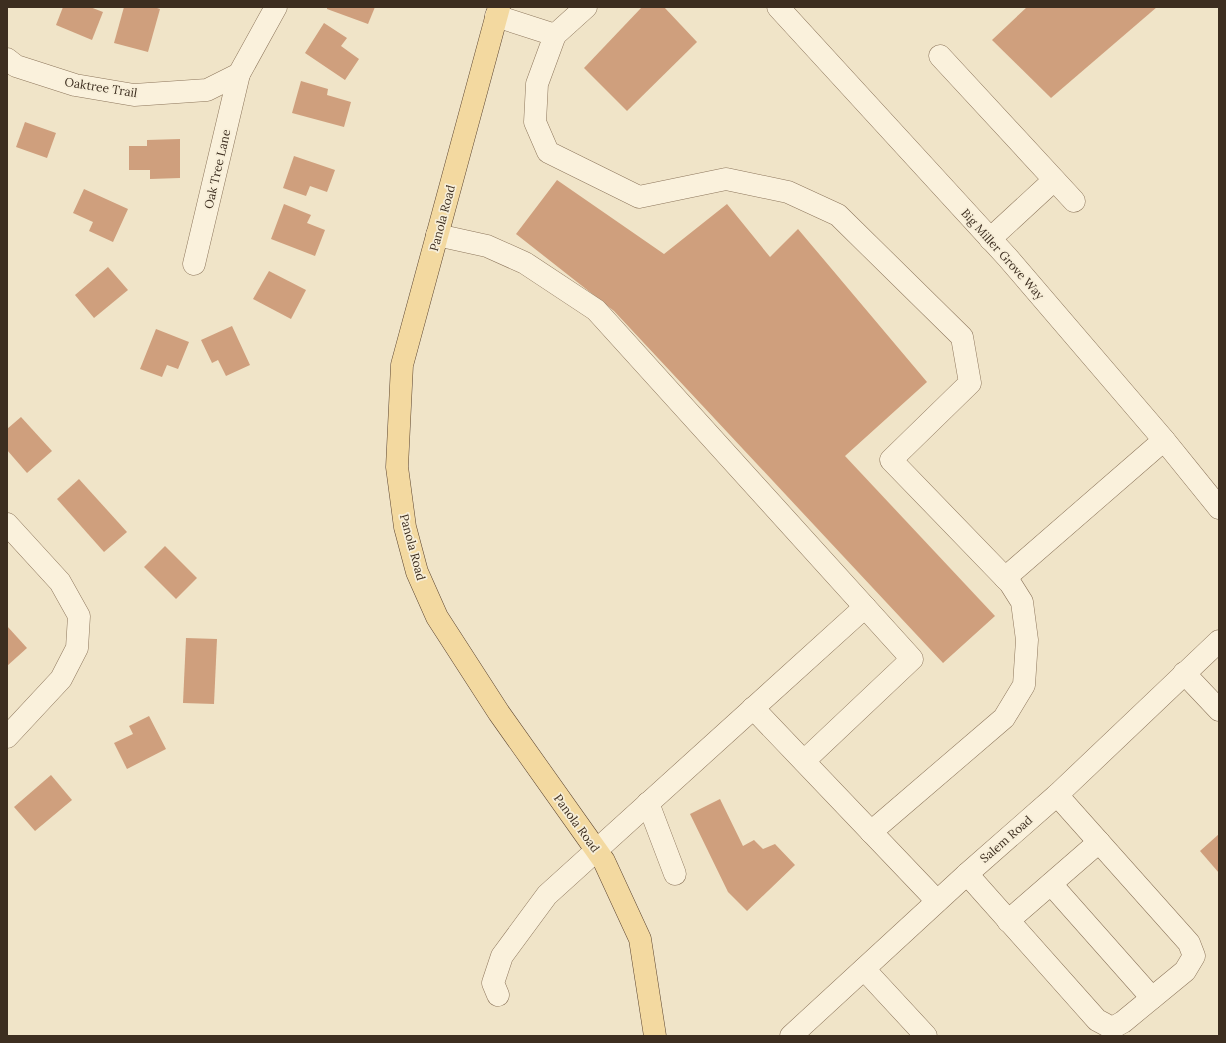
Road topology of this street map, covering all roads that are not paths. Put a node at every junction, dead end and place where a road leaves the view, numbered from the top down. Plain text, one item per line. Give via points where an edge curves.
1 (276, 7) edge
2 (586, 7) edge
3 (778, 7) edge
4 (498, 12) edge
5 (555, 36) junction
6 (940, 56) dead end
7 (7, 59) edge
8 (239, 74) junction
9 (1054, 180) junction
10 (1074, 201) dead end
11 (437, 235) junction
12 (990, 239) junction
13 (194, 264) dead end
14 (1164, 440) junction
15 (1219, 508) edge
16 (7, 524) edge
17 (1005, 578) junction
18 (865, 606) junction
19 (1219, 641) edge
20 (1184, 672) junction
21 (753, 708) junction
22 (1219, 710) edge
23 (7, 737) edge
24 (804, 761) junction
25 (1057, 795) junction
26 (648, 804) junction
27 (871, 832) junction
28 (1099, 842) junction
29 (597, 850) junction
30 (675, 874) dead end
31 (967, 874) junction
32 (1052, 884) junction
33 (937, 901) junction
34 (1008, 921) junction
35 (864, 969) junction
36 (498, 995) dead end
37 (1152, 998) junction
38 (655, 1036) edge
39 (791, 1036) edge
40 (926, 1036) edge

1 - 8 street
2 - 5 street
3 - 12 street, Big Miller Grove Way
4 - 5 street
4 - 11 main road, Panola Road
5 - 17 street via 537,84 535,122 548,152 639,197 726,179 788,192 838,215 962,337 970,383 891,460
6 - 9 street
7 - 8 street, Oaktree Trail via 16,66 75,85 134,95 207,90
8 - 13 street, Oak Tree Lane
9 - 10 street
9 - 12 street
11 - 18 street via 487,246 525,263 596,310
11 - 29 main road, Panola Road via 402,365 397,467 405,527 417,572 441,623 499,713
12 - 14 street, Big Miller Grove Way
14 - 15 street, Big Miller Grove Way
14 - 17 street
16 - 23 street via 60,582 79,616 78,648 61,679
17 - 27 street via 1022,602 1027,640 1024,685 1004,718
18 - 21 street
18 - 24 street via 912,659
19 - 20 street, Salem Road
20 - 22 street
20 - 25 street, Salem Road
21 - 24 street
21 - 26 street
24 - 27 street
25 - 28 street
25 - 31 street, Salem Road
26 - 29 street
26 - 30 street
27 - 33 street
28 - 32 street
28 - 37 street via 1189,943 1194,956 1185,971
29 - 36 street via 548,895 502,956 493,983
29 - 38 main road, Panola Road via 640,940
31 - 33 street, Salem Road
31 - 34 street
32 - 34 street
32 - 37 street
33 - 35 street, Salem Road
34 - 37 street via 1097,1020 1112,1028
35 - 39 street, Salem Road
35 - 40 street

